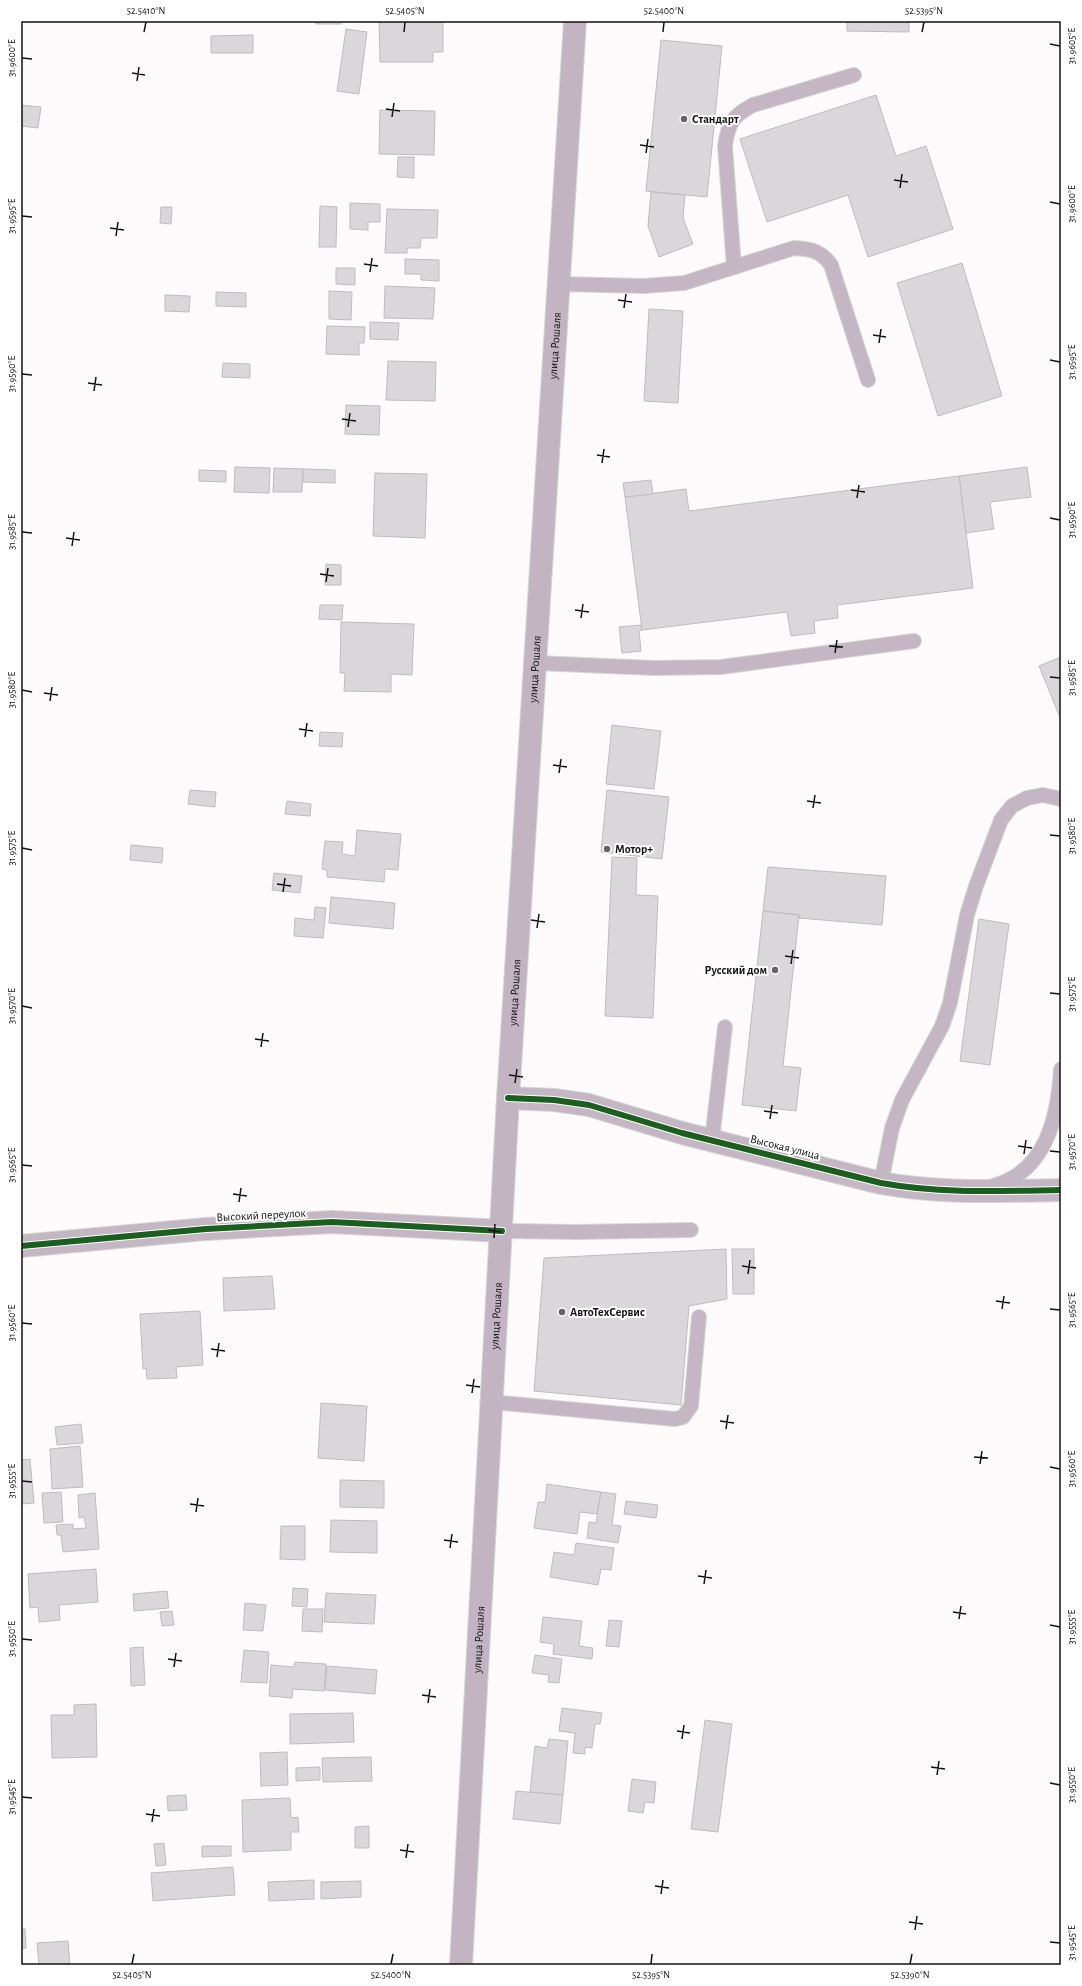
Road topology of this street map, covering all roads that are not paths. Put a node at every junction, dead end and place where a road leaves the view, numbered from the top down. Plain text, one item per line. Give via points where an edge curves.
1 (575, 21) edge
2 (854, 75) dead end
3 (734, 267) junction
4 (560, 284) junction
5 (868, 380) dead end
6 (914, 641) dead end
7 (536, 662) junction
8 (1061, 799) edge
9 (725, 1026) dead end
10 (1061, 1069) edge
11 (508, 1098) junction
12 (712, 1140) junction
13 (881, 1183) junction
14 (1061, 1190) edge
15 (976, 1191) junction
16 (691, 1230) dead end
17 (502, 1231) junction
18 (21, 1246) edge
19 (699, 1317) dead end
20 (492, 1402) junction
21 (461, 1965) edge

1 - 4 main road, улица Рошаля
2 - 3 lane via 753,105 733,119 727,132 725,146
3 - 4 lane via 684,283 663,286
3 - 5 lane via 794,248 807,248 824,255 831,265
4 - 7 main road, улица Рошаля
6 - 7 lane via 721,667 655,668
7 - 11 main road, улица Рошаля
8 - 13 lane via 1043,796 1027,798 1012,806 1001,820 967,915 950,1003 942,1026 902,1100 892,1128
9 - 12 lane
10 - 15 lane via 1056,1112 1038,1156 1022,1173 1005,1183
11 - 12 street, Высокая улица via 590,1105
11 - 17 main road, улица Рошаля
12 - 13 street, Высокая улица
13 - 15 street, Высокая улица via 942,1191
14 - 15 street, Высокая улица
16 - 17 lane
17 - 18 street, Высокий переулок via 332,1222 206,1229
17 - 20 main road, улица Рошаля
19 - 20 lane via 691,1406 683,1417
20 - 21 main road, улица Рошаля

